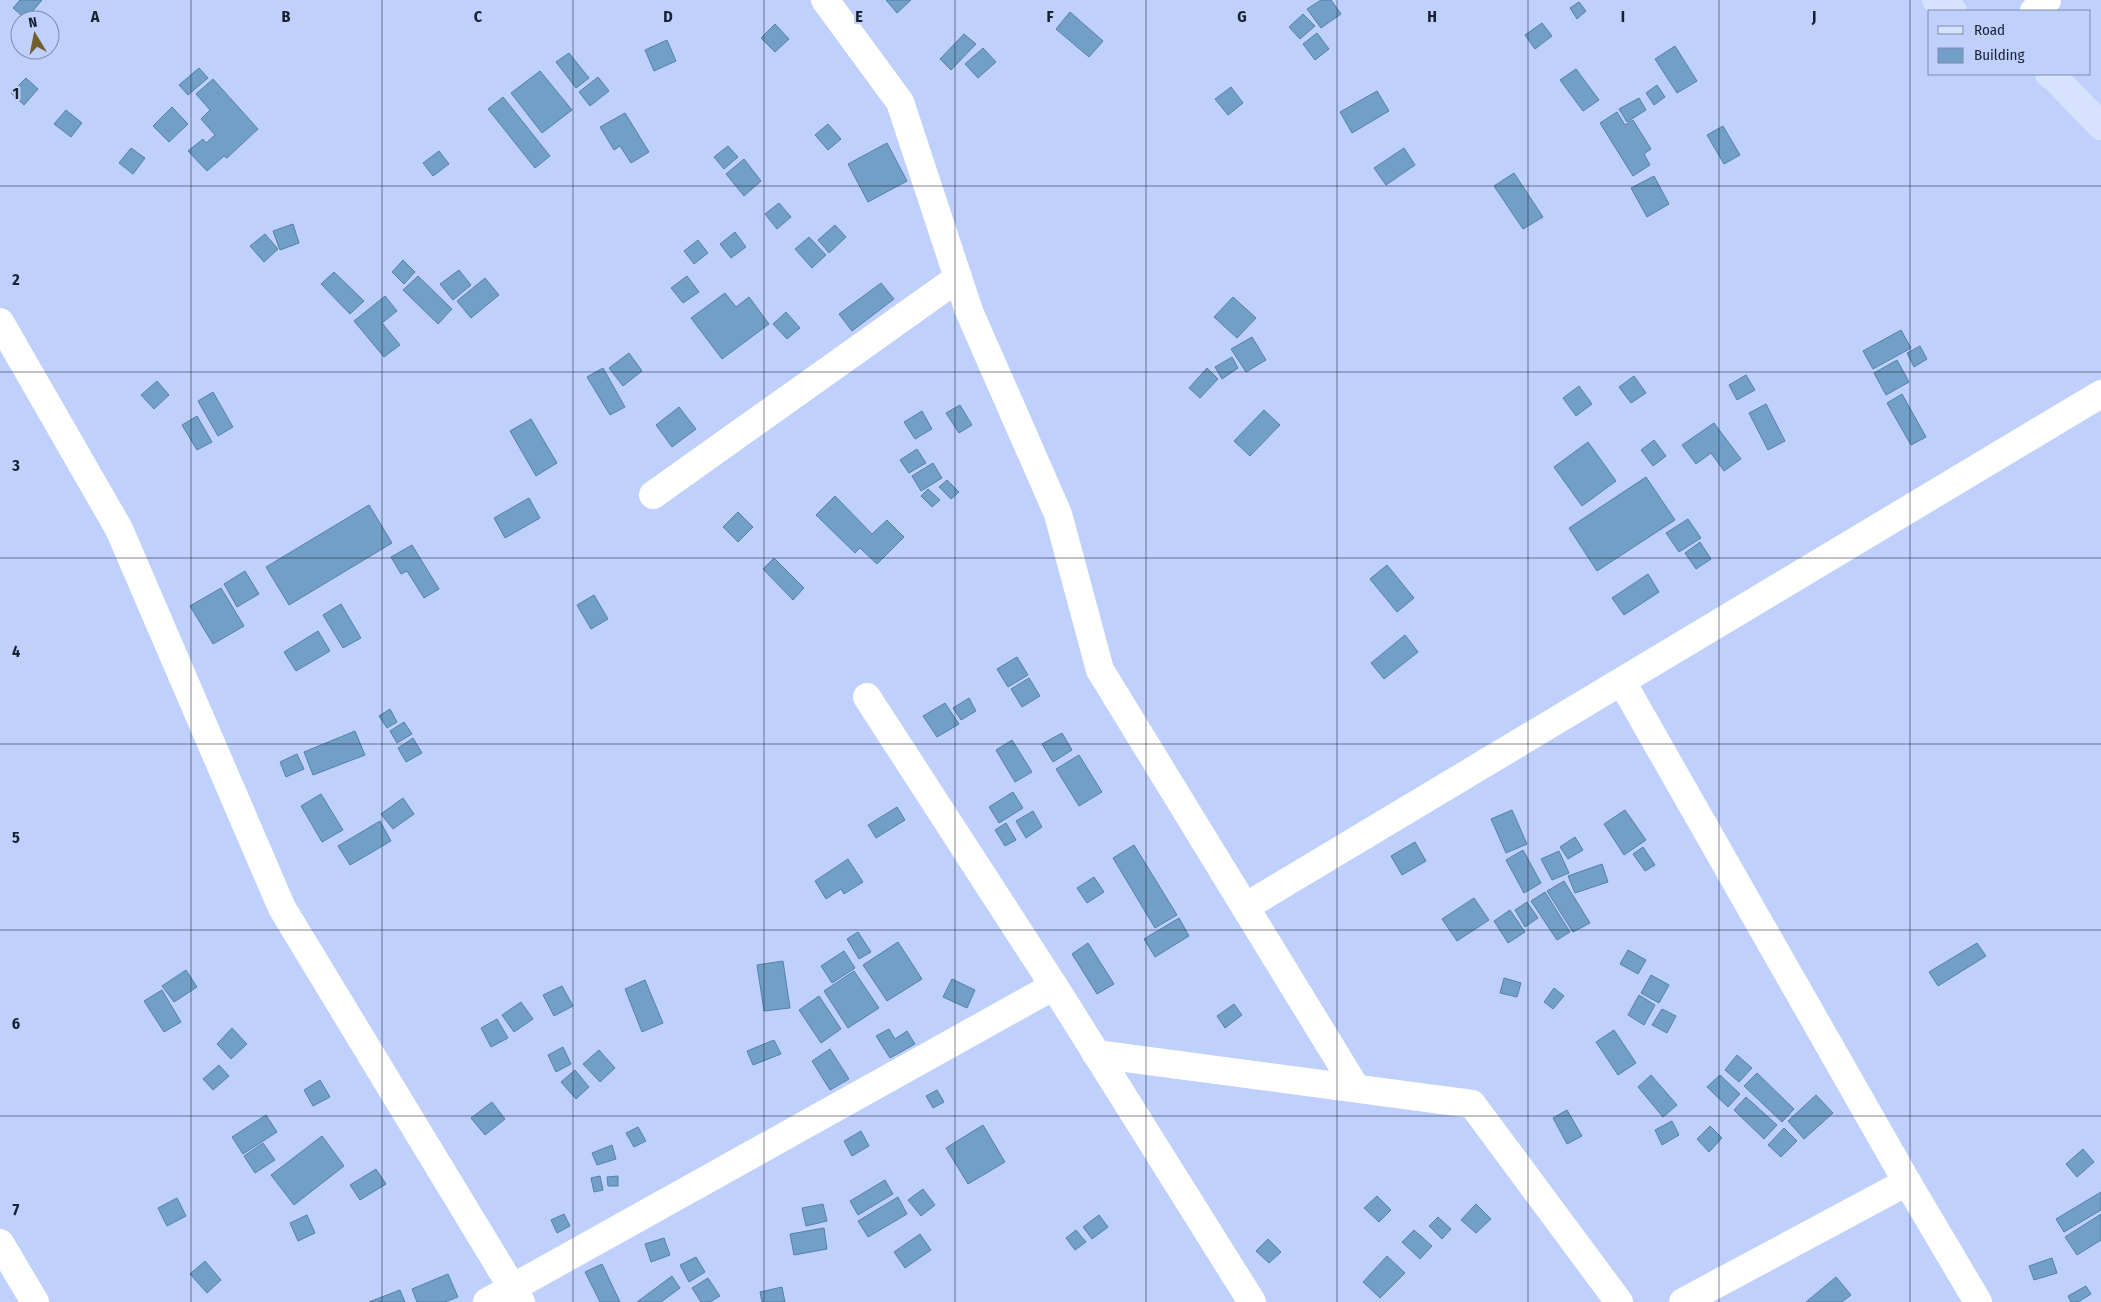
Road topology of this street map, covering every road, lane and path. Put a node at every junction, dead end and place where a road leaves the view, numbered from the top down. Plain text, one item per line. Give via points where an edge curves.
1 (825, 0) edge
2 (1936, 0) edge
3 (2047, 0) edge
4 (1951, 10) edge
5 (2035, 10) edge
6 (2050, 75) edge
7 (2101, 126) edge
8 (958, 278) junction
9 (0, 322) edge
10 (2101, 394) edge
11 (653, 495) dead end
12 (1622, 682) junction
13 (867, 697) dead end
14 (1244, 907) junction
15 (1054, 986) junction
16 (1096, 1054) junction
17 (1356, 1088) junction
18 (1907, 1182) junction
19 (0, 1243) edge
20 (517, 1295) edge
21 (35, 1302) edge
22 (487, 1302) edge
23 (1252, 1302) edge
24 (1619, 1302) edge
25 (1683, 1302) edge
26 (1978, 1302) edge

1 - 8 street via 900,102
2 - 4 street
3 - 5 street
6 - 7 street
8 - 11 street
8 - 14 street via 1058,514 1100,670
9 - 20 street via 119,530 282,908
10 - 12 street
12 - 14 street
12 - 18 street
13 - 15 street
14 - 17 street
15 - 16 street
15 - 20 street
16 - 17 street
16 - 23 street
17 - 24 street via 1472,1104
18 - 25 street
18 - 26 street
19 - 21 street
20 - 22 street

